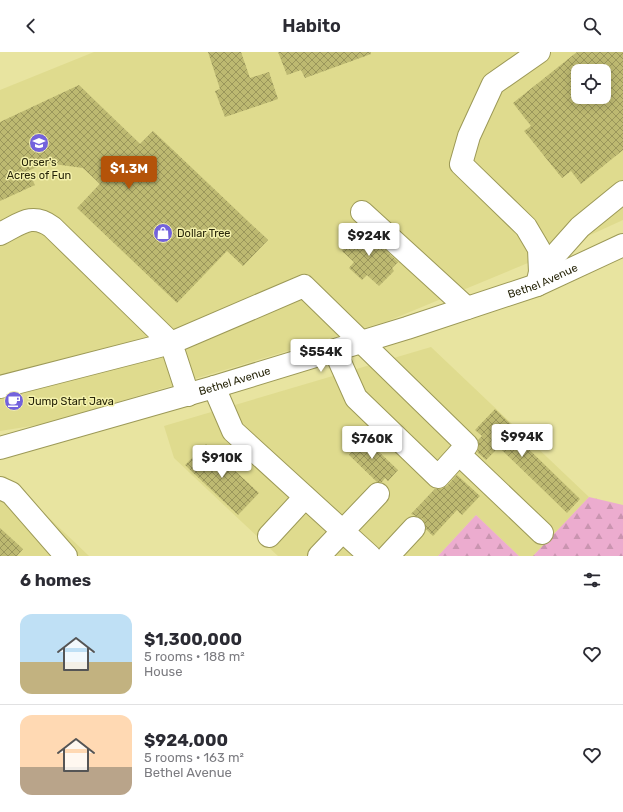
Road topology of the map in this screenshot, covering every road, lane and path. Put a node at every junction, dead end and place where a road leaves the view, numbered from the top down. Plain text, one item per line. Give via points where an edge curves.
1 (539, 52) edge
2 (623, 192) edge
3 (362, 212) dead end
4 (0, 234) edge
5 (623, 246) edge
6 (539, 278) junction
7 (467, 308) junction
8 (171, 343) junction
9 (361, 343) junction
10 (335, 351) junction
11 (214, 387) junction
12 (0, 388) edge
13 (188, 395) junction
14 (0, 448) edge
15 (459, 454) junction
16 (0, 488) edge
17 (378, 494) dead end
18 (305, 497) junction
19 (414, 528) dead end
20 (343, 531) junction
21 (542, 532) dead end
22 (269, 536) dead end
23 (66, 556) edge
24 (319, 556) edge
25 (370, 556) edge
26 (388, 556) edge

1 - 6 main road via 493,84 469,136 461,164 526,227 540,249
2 - 6 main road via 580,227
3 - 7 main road
4 - 8 main road via 32,219 43,220
5 - 6 main road, Bethel Avenue
6 - 7 main road, Bethel Avenue
7 - 9 main road, Bethel Avenue
8 - 9 main road via 304,286
8 - 12 main road
8 - 13 main road
9 - 10 main road, Bethel Avenue
9 - 15 main road via 467,445
10 - 11 main road, Bethel Avenue
10 - 15 main road via 356,398 438,477
11 - 13 main road, Bethel Avenue
11 - 18 main road via 233,431
13 - 14 main road, Bethel Avenue
15 - 21 main road
16 - 23 main road via 11,494
17 - 20 main road
18 - 20 main road
18 - 22 main road
19 - 26 main road
20 - 24 main road
20 - 25 main road

